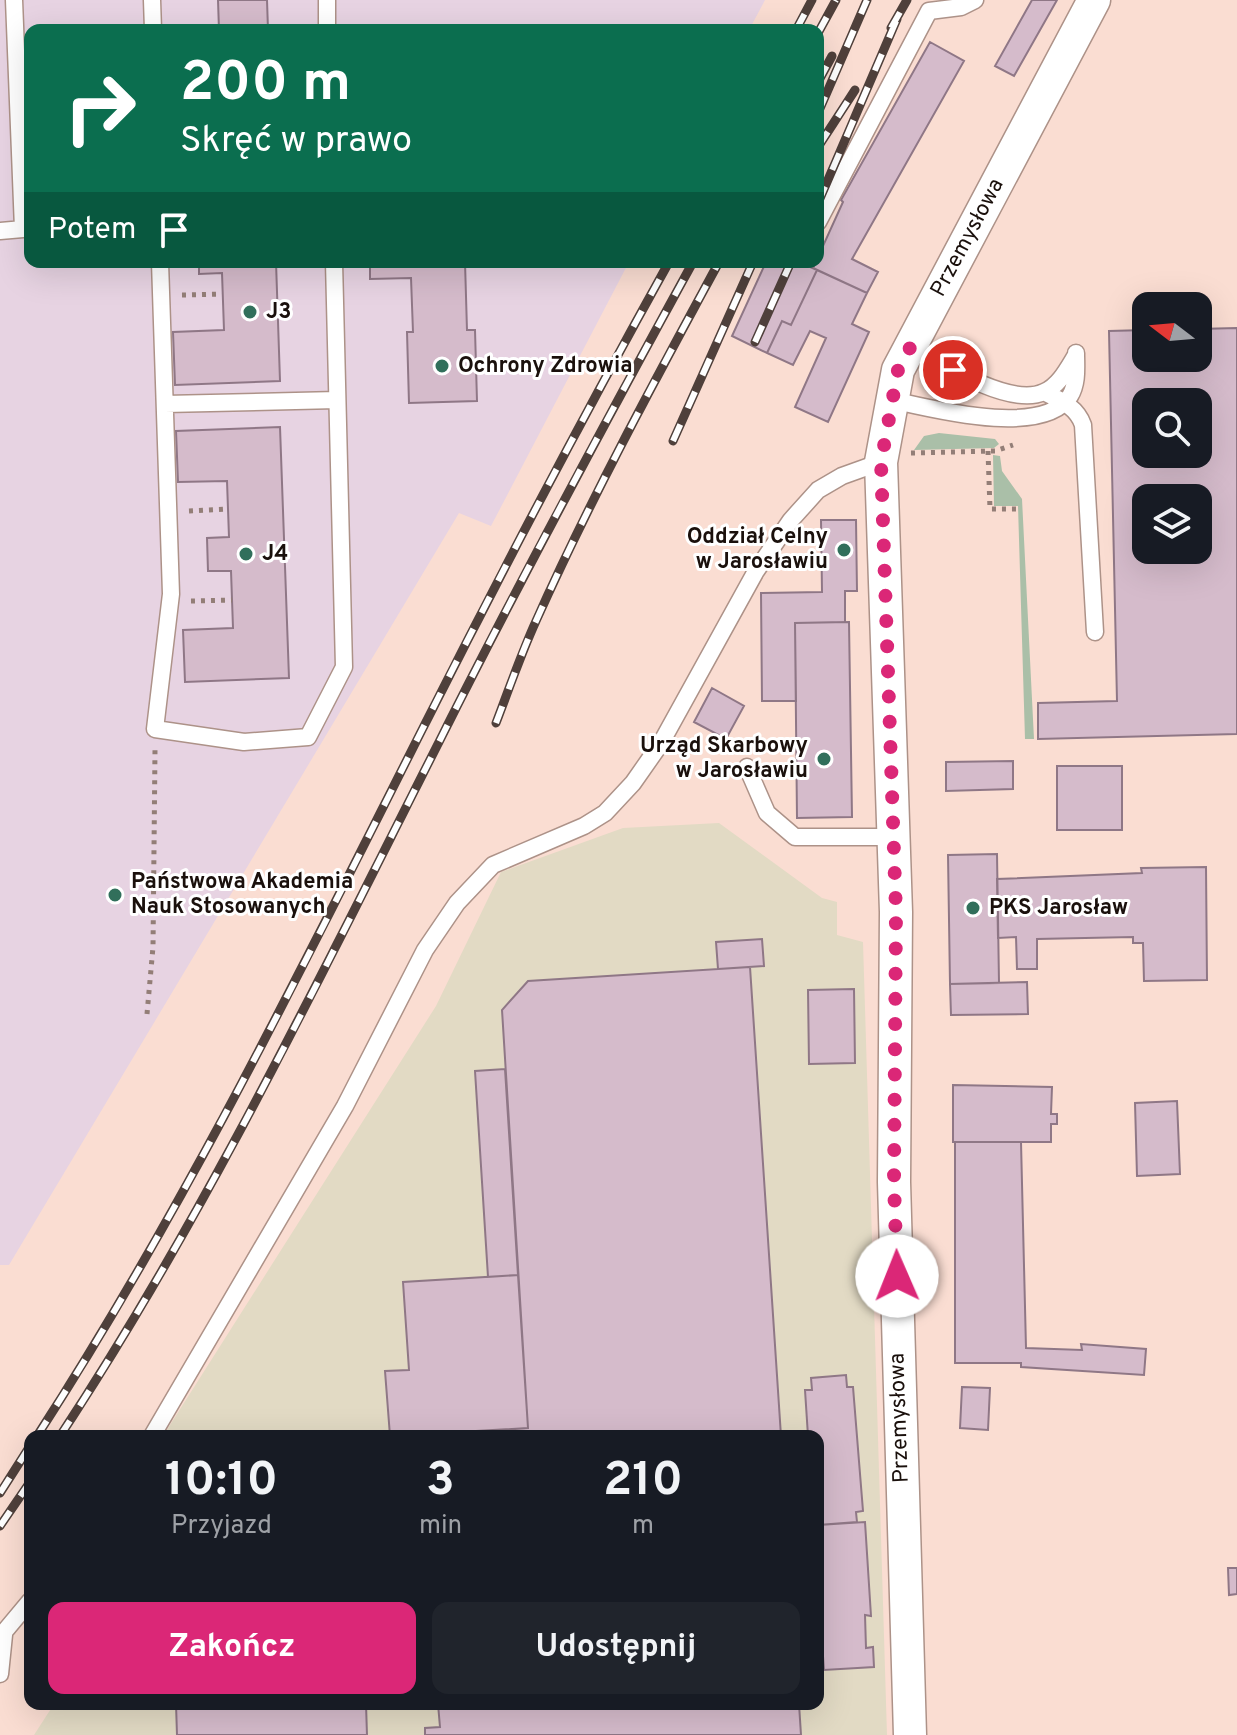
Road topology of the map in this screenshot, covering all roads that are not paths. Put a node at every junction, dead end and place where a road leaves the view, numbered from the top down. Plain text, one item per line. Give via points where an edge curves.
1 (14, 0) edge
2 (152, 0) edge
3 (327, 0) edge
4 (975, 0) edge
5 (1094, 0) edge
6 (153, 24) edge
7 (327, 24) edge
8 (24, 122) edge
9 (824, 211) edge
10 (0, 231) edge
11 (160, 268) edge
12 (334, 268) edge
13 (911, 346) junction
14 (1044, 392) junction
15 (337, 400) junction
16 (892, 400) junction
17 (1063, 402) junction
18 (165, 404) junction
19 (894, 458) junction
20 (1095, 632) dead end
21 (747, 767) dead end
22 (893, 837) junction
23 (156, 1430) edge
24 (24, 1608) edge
25 (2, 1636) edge
26 (0, 1674) edge
27 (910, 1735) edge

1 - 8 lane
2 - 6 lane
3 - 7 lane
4 - 9 lane via 929,11
5 - 13 street, Przemysłowa
8 - 10 lane via 23,229
11 - 18 lane
12 - 15 lane
13 - 14 lane via 992,388 1030,396
13 - 16 street, Przemysłowa via 898,370
14 - 17 lane
14 - 17 lane via 1076,353 1076,381
15 - 18 lane
15 - 18 lane via 344,667 308,737 244,742 155,729 170,601
16 - 17 lane via 974,417 1037,417
16 - 19 street, Przemysłowa
17 - 20 lane via 1080,415 1083,425
19 - 22 street, Przemysłowa
19 - 23 lane via 818,490 791,520 756,571 661,743 605,813 493,865 457,903 425,950 345,1106
21 - 22 lane via 767,813 795,837
22 - 27 street, Przemysłowa via 894,1182
24 - 25 lane
25 - 26 lane

